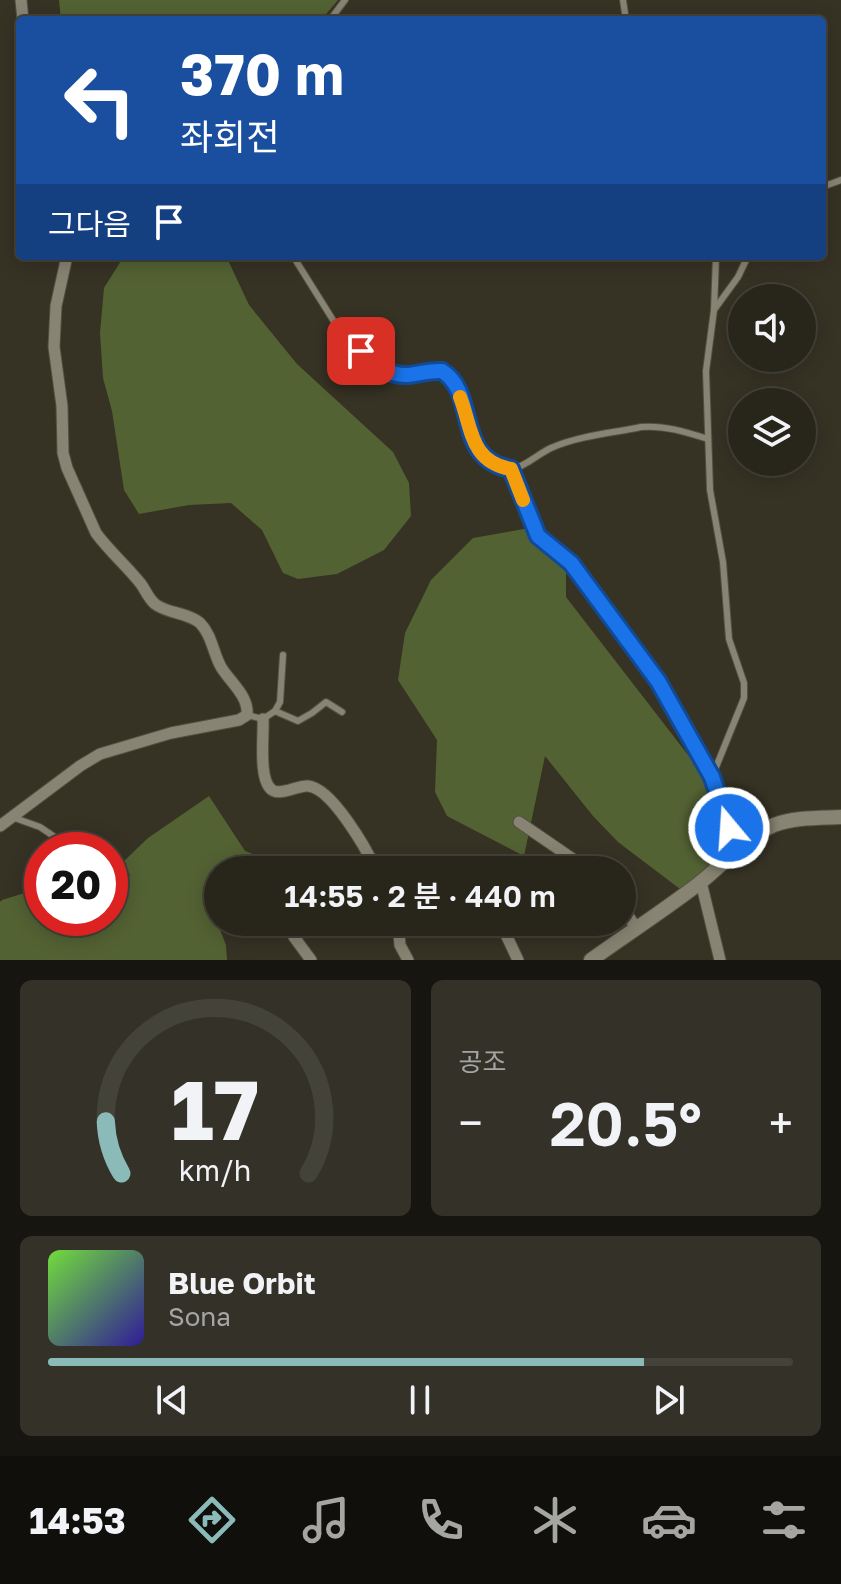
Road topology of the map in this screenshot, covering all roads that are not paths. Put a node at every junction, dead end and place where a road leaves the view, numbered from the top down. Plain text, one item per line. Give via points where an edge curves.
1 (66, 260) edge
2 (296, 260) edge
3 (716, 260) edge
4 (746, 260) edge
5 (714, 310) junction
6 (708, 439) junction
7 (511, 469) junction
8 (283, 655) dead end
9 (275, 711) junction
10 (342, 712) dead end
11 (247, 715) junction
12 (263, 719) junction
13 (712, 777) junction
14 (12, 817) junction
15 (841, 817) edge
16 (519, 822) dead end
17 (0, 826) edge
18 (47, 832) edge
19 (736, 850) junction
20 (368, 856) edge
21 (569, 856) edge
22 (701, 882) junction
23 (636, 928) edge
24 (295, 936) edge
25 (399, 936) edge
26 (507, 936) edge
27 (625, 936) edge
28 (311, 960) edge
29 (408, 960) edge
30 (518, 960) edge
31 (591, 960) edge
32 (720, 960) edge

1 - 11 street via 54,347 67,468 96,533 150,599 191,617 204,629 243,698
2 - 7 lane via 338,328 377,366 399,375 436,370 448,374 476,446 484,457
3 - 5 lane
4 - 5 lane
5 - 6 lane via 706,371
6 - 7 lane via 641,427 565,443
6 - 13 lane via 729,639 745,691
7 - 13 lane via 538,536 571,563 658,681
8 - 9 lane
9 - 10 lane via 298,721 326,702
9 - 12 lane
11 - 12 lane
11 - 14 street via 100,754
12 - 20 street via 264,777 271,789 318,788
13 - 19 lane
14 - 17 street
14 - 18 lane
15 - 19 street via 777,824
16 - 21 street
19 - 22 street
22 - 23 street
22 - 32 street
24 - 28 street
25 - 29 street
26 - 30 street
27 - 31 street

